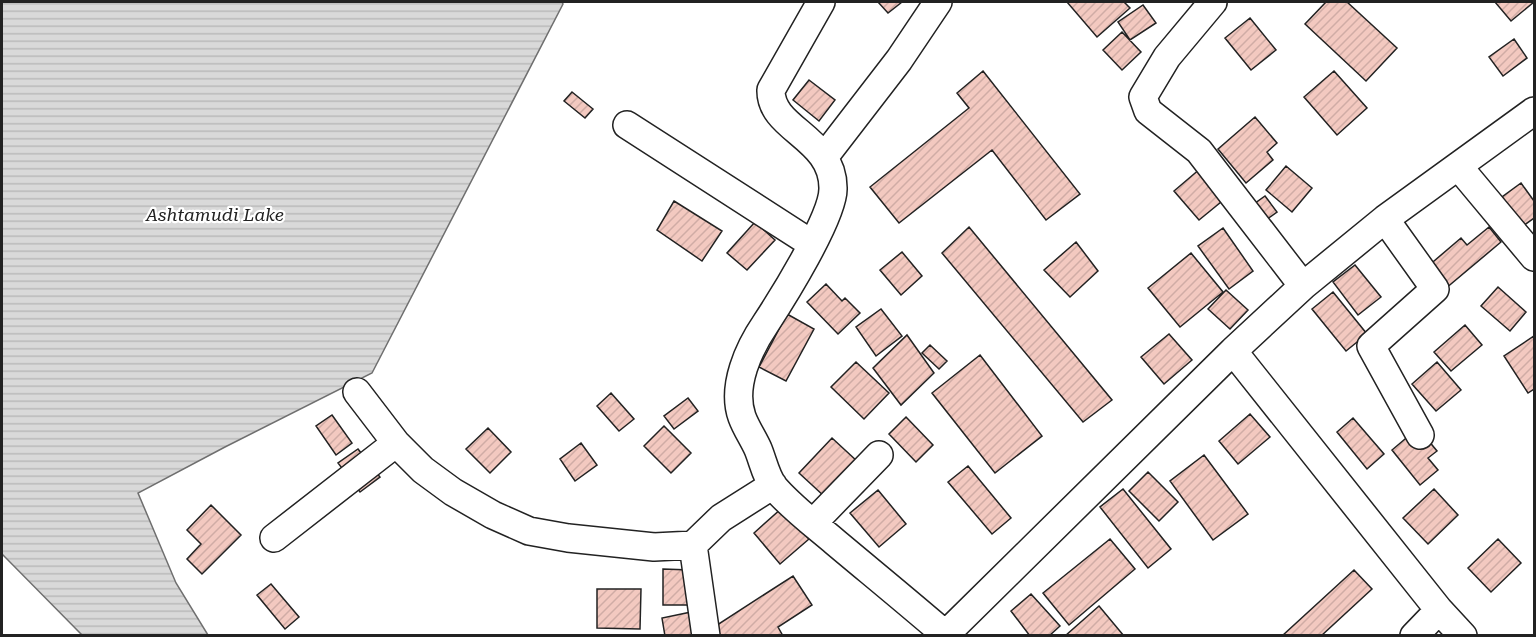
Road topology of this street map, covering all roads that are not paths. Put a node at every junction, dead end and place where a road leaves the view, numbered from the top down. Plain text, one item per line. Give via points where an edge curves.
1 (821, 2) edge
2 (938, 2) edge
3 (1213, 2) edge
4 (1534, 111) edge
5 (627, 125) dead end
6 (825, 156) junction
7 (1458, 166) junction
8 (1386, 219) junction
9 (812, 244) junction
10 (1534, 256) edge
11 (1304, 286) junction
12 (1233, 351) junction
13 (357, 392) dead end
14 (1420, 435) dead end
15 (396, 443) junction
16 (879, 455) dead end
17 (773, 485) junction
18 (813, 524) junction
19 (274, 538) dead end
20 (693, 545) junction
21 (1439, 610) junction
22 (946, 635) edge
23 (706, 636) edge
24 (1414, 636) edge
25 (1462, 636) edge

1 - 6 street via 771,90 771,101 777,113
2 - 6 street
3 - 11 street via 1167,57 1143,97 1148,111 1199,151
4 - 7 street
5 - 9 street
6 - 9 street via 833,190
7 - 8 street
7 - 10 street
8 - 11 street
8 - 14 street via 1435,289 1371,346
9 - 17 street via 757,336 740,382 742,416
11 - 12 street
12 - 21 street
12 - 22 street
13 - 15 street
15 - 19 street
15 - 20 street via 453,492 529,531 654,548
16 - 18 street
17 - 18 street
17 - 20 street via 721,518
18 - 22 street
20 - 23 street
21 - 24 street
21 - 25 street

